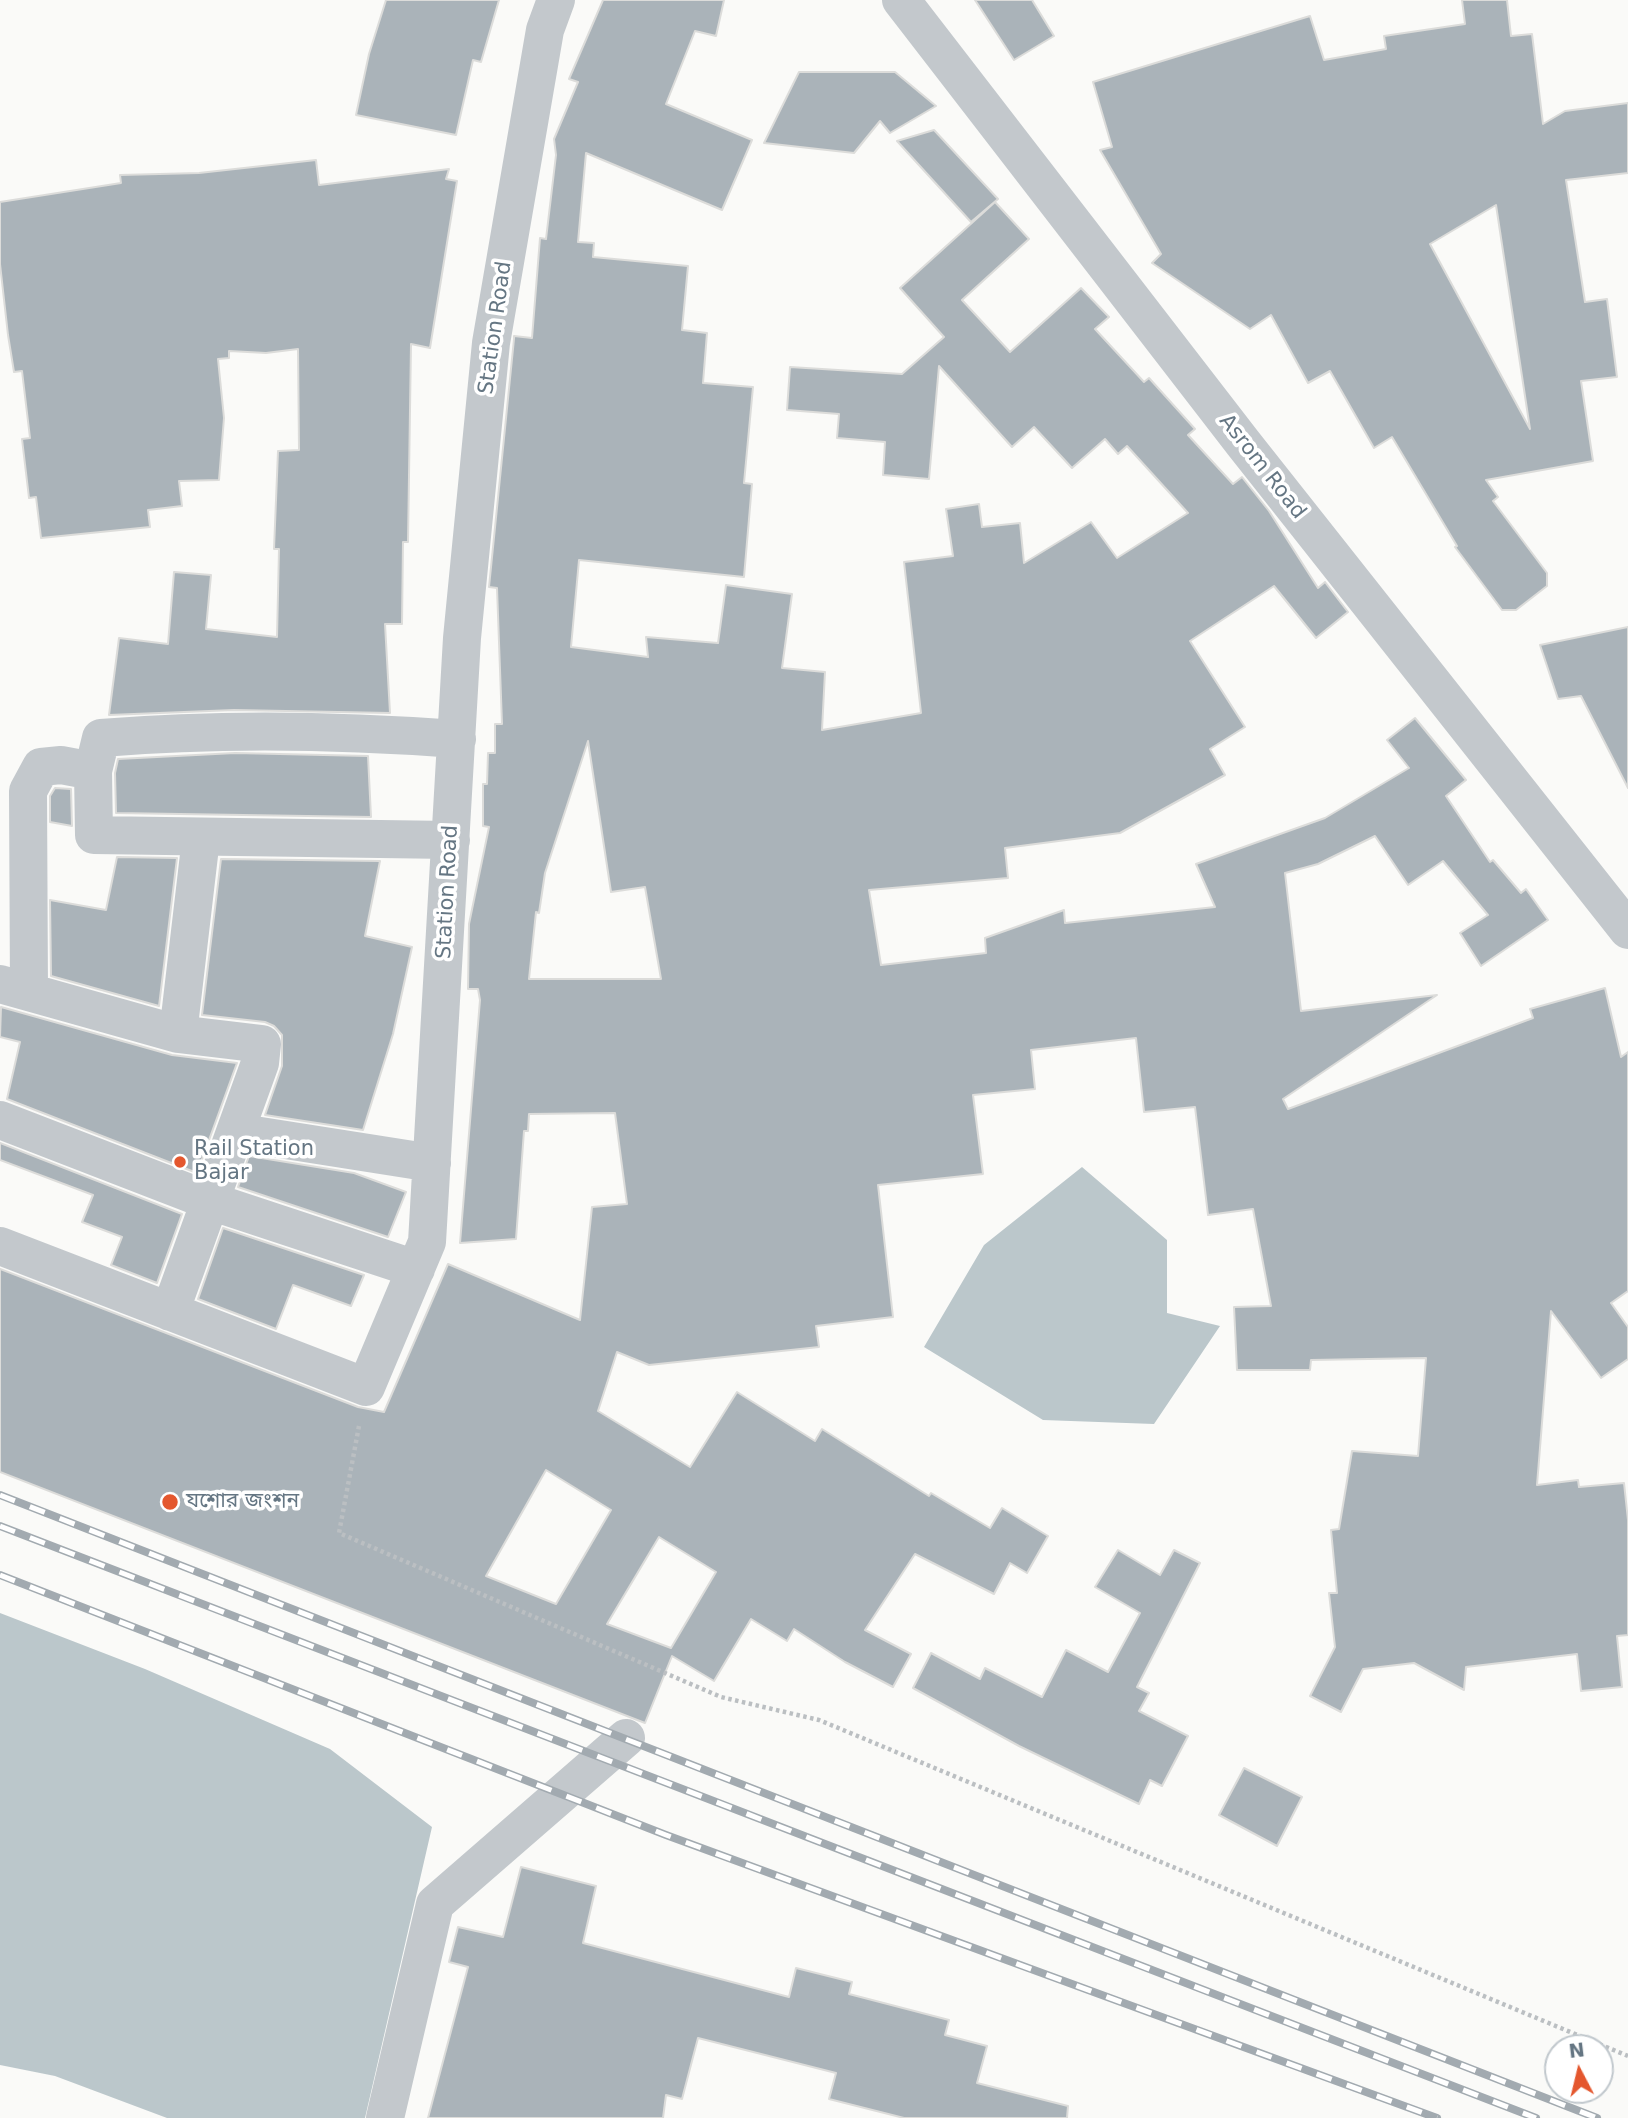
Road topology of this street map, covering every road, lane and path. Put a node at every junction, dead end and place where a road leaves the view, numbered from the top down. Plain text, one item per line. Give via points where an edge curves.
1 (556, 0) edge
2 (901, 0) edge
3 (457, 739) junction
4 (93, 771) junction
5 (201, 838) junction
6 (451, 840) junction
7 (1628, 930) edge
8 (14, 988) edge
9 (178, 1034) junction
10 (0, 1120) edge
11 (235, 1132) junction
12 (432, 1163) junction
13 (210, 1201) junction
14 (0, 1246) edge
15 (416, 1269) junction
16 (170, 1312) junction
17 (366, 1387) junction
18 (626, 1738) dead end
19 (1628, 2056) edge
20 (385, 2118) edge

1 - 3 street, Station Road via 545,30 491,343 462,638
2 - 7 street, Asrom Road via 1242,443
3 - 4 street via 350,731 218,730 114,736 101,738
3 - 6 street, Station Road
4 - 5 street via 94,835
4 - 8 street via 61,765 41,767 28,791
5 - 6 street
5 - 9 street
6 - 12 street, Station Road
8 - 9 street
9 - 11 street via 262,1044 260,1063
10 - 13 street
11 - 12 street
11 - 13 street
12 - 15 street, Station Road via 427,1242
13 - 15 street
13 - 16 street
14 - 16 street
15 - 17 street, Station Road
16 - 17 street
17 - 19 path via 339,1533 720,1697 819,1720
18 - 20 street via 435,1904

